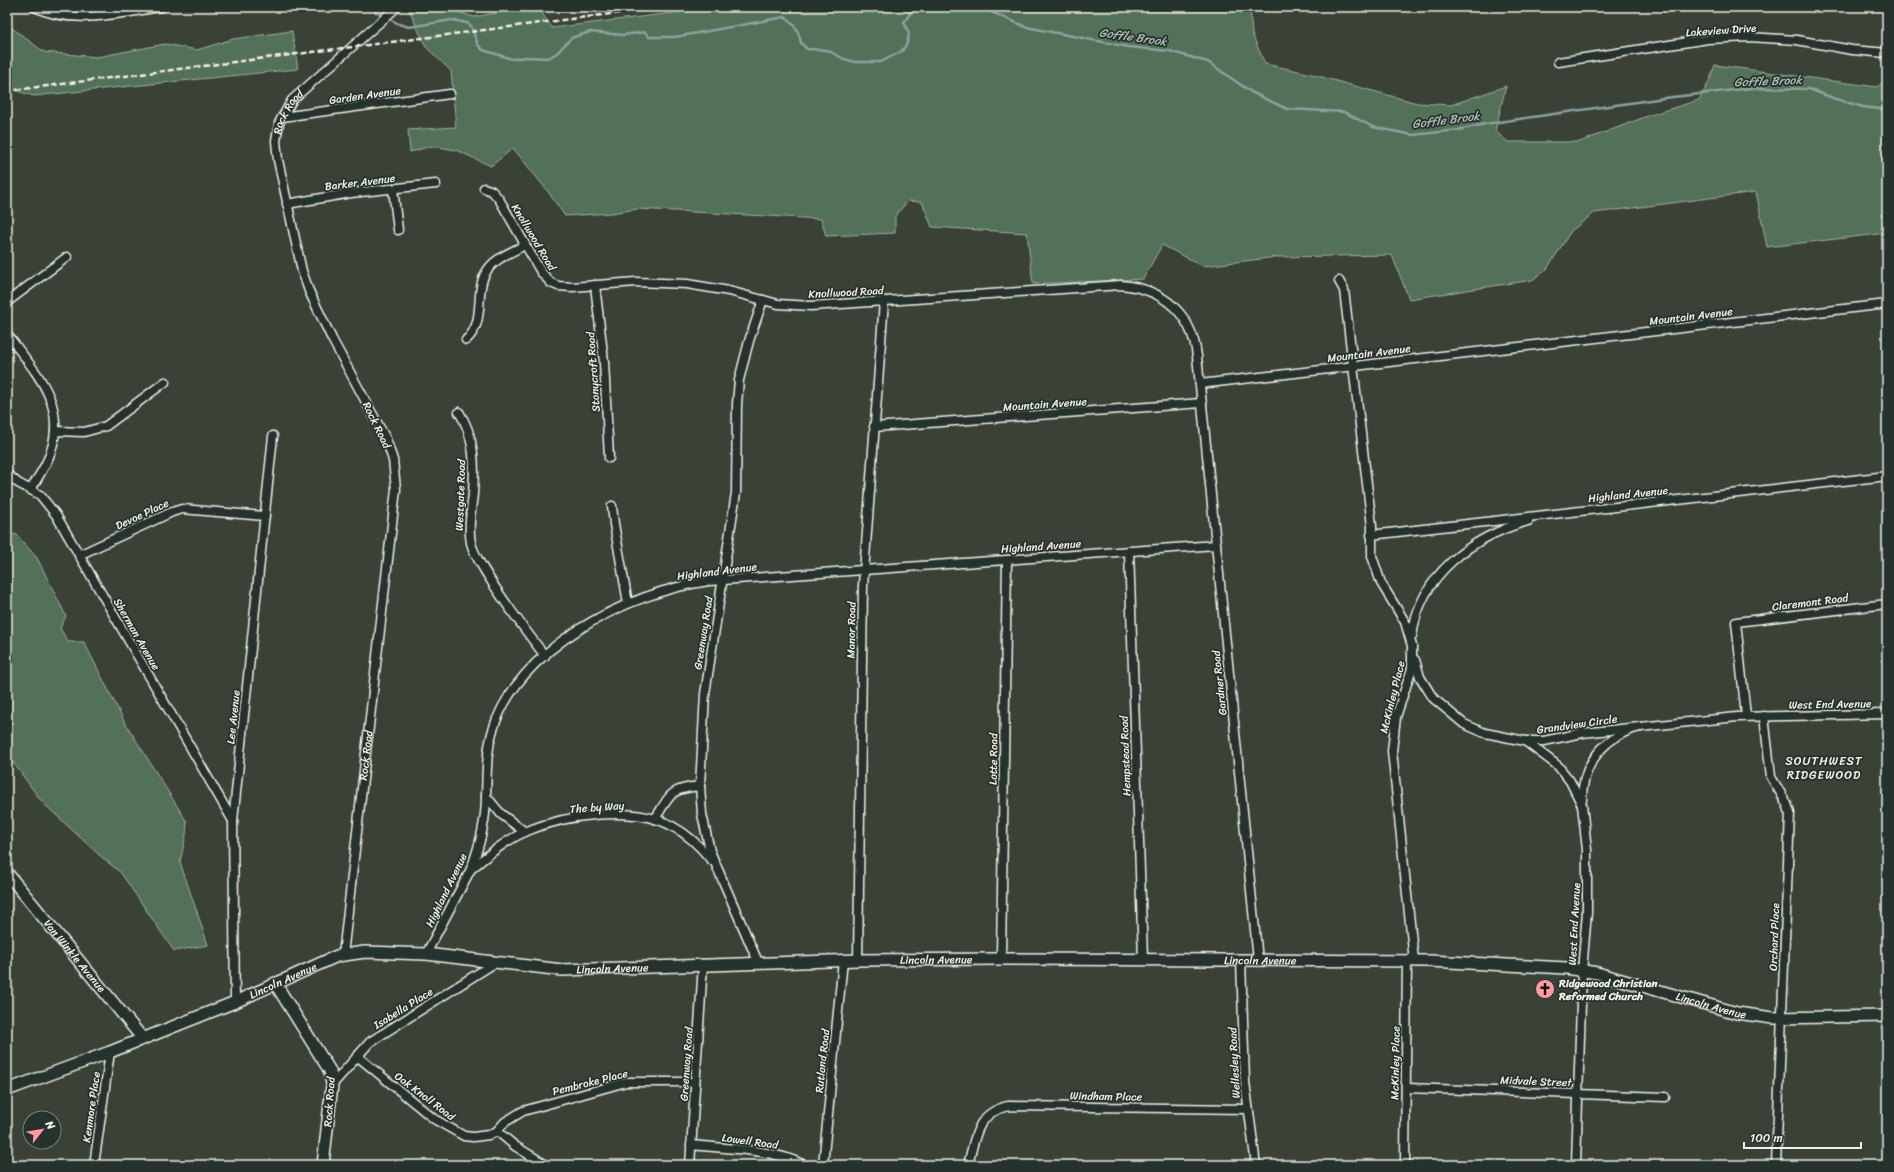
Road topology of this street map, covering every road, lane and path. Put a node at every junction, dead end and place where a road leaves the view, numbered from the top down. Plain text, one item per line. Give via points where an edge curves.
1 (35, 7) edge
2 (162, 7) edge
3 (396, 7) edge
4 (1887, 52) edge
5 (1558, 62) dead end
6 (450, 94) dead end
7 (282, 117) junction
8 (436, 184) dead end
9 (484, 188) dead end
10 (393, 190) junction
11 (287, 204) junction
12 (398, 230) dead end
13 (525, 244) junction
14 (67, 257) dead end
15 (1339, 281) dead end
16 (595, 285) junction
17 (763, 300) junction
18 (884, 301) junction
19 (7, 302) edge
20 (1887, 304) edge
21 (7, 334) edge
22 (466, 340) dead end
23 (1353, 366) junction
24 (165, 382) dead end
25 (1200, 384) junction
26 (1202, 404) junction
27 (459, 412) dead end
28 (874, 427) junction
29 (55, 431) junction
30 (273, 436) dead end
31 (609, 458) dead end
32 (1887, 476) edge
33 (9, 479) edge
34 (31, 489) junction
35 (612, 506) dead end
36 (1551, 514) junction
37 (265, 516) junction
38 (1371, 536) junction
39 (1216, 545) junction
40 (1129, 551) junction
41 (79, 555) junction
42 (1006, 560) junction
43 (864, 570) junction
44 (722, 579) junction
45 (628, 603) junction
46 (1887, 604) edge
47 (1412, 646) junction
48 (545, 656) junction
49 (1887, 714) edge
50 (1746, 716) junction
51 (1764, 716) junction
52 (1640, 727) junction
53 (1525, 741) junction
54 (700, 786) junction
55 (486, 796) junction
56 (1582, 805) junction
57 (655, 819) junction
58 (233, 820) junction
59 (525, 832) junction
60 (471, 869) junction
61 (718, 871) junction
62 (8, 875) edge
63 (426, 954) junction
64 (343, 955) junction
65 (1001, 959) junction
66 (1143, 959) junction
67 (842, 960) junction
68 (858, 960) junction
69 (1242, 960) junction
70 (1258, 960) junction
71 (1411, 961) junction
72 (496, 962) junction
73 (758, 962) junction
74 (703, 964) junction
75 (1582, 971) junction
76 (275, 982) junction
77 (235, 1002) junction
78 (1887, 1016) edge
79 (1782, 1018) junction
80 (143, 1038) junction
81 (110, 1052) junction
82 (357, 1056) junction
83 (696, 1082) junction
84 (332, 1085) junction
85 (1406, 1088) junction
86 (7, 1090) edge
87 (1578, 1094) junction
88 (1665, 1096) dead end
89 (1248, 1109) junction
90 (497, 1131) junction
91 (691, 1145) junction
92 (173, 1164) edge
93 (94, 1165) edge
94 (176, 1165) edge
95 (323, 1165) edge
96 (546, 1165) edge
97 (690, 1165) edge
98 (804, 1165) edge
99 (823, 1165) edge
100 (968, 1165) edge
101 (1256, 1165) edge
102 (1405, 1165) edge
103 (1576, 1165) edge
104 (1776, 1165) edge

1 - 2 street via 48,13 79,17
3 - 7 street, Rock Road via 297,95
4 - 5 street, Lakeview Drive via 1852,50 1797,40 1749,37 1708,39
6 - 7 street, Garden Avenue
7 - 11 street, Rock Road via 277,131 276,150
8 - 10 street, Barker Avenue
9 - 13 street, Knollwood Road via 492,191 499,199
10 - 11 street, Barker Avenue via 351,193
10 - 12 street
11 - 64 street, Rock Road via 309,291 386,439 395,468 396,490
13 - 16 street, Knollwood Road via 541,272 554,285
13 - 22 street via 497,260 485,273 477,323 472,335
14 - 19 street
15 - 23 street, McKinley Place via 1344,290
16 - 17 street, Knollwood Road via 636,282 686,284
16 - 31 street, Stonycroft Road via 604,362
17 - 18 street, Knollwood Road via 778,304 811,306
17 - 44 street, Greenway Road via 739,380 736,493
18 - 25 street, Knollwood Road via 1121,285 1140,288 1169,302 1185,319 1196,344
18 - 28 street, Manor Road
20 - 23 street, Mountain Avenue
21 - 29 street via 47,389 54,409
23 - 25 street, Mountain Avenue
23 - 38 street, McKinley Place via 1372,526
24 - 29 street via 106,426 84,432
25 - 26 street
26 - 28 street, Mountain Avenue
26 - 39 street, Gardner Road
27 - 48 street, Westgate Road via 470,432 472,452 472,546 509,608
28 - 43 street, Manor Road
29 - 34 street via 48,459
30 - 37 street, Lee Avenue
32 - 36 street, Highland Avenue
33 - 34 street, Sherman Avenue
34 - 41 street, Sherman Avenue via 49,504
35 - 45 street
36 - 38 street, Highland Avenue
36 - 47 street, Grandview Circle via 1493,533 1462,553 1440,572 1429,587 1416,618
37 - 41 street, Devoe Place via 182,509
37 - 58 street, Lee Avenue
38 - 47 street, McKinley Place via 1372,556 1381,583 1406,622
39 - 40 street, Highland Avenue
39 - 70 street, Gardner Road
40 - 42 street, Highland Avenue
40 - 66 street, Hempstead Road
41 - 58 street, Sherman Avenue
42 - 43 street, Highland Avenue
42 - 65 street, Lotte Road
43 - 44 street, Highland Avenue
43 - 68 street, Manor Road
44 - 45 street, Highland Avenue via 676,586
44 - 54 street, Greenway Road via 705,694
45 - 48 street, Highland Avenue via 576,631
46 - 50 street, Claremont Road via 1736,622
47 - 53 street, Grandview Circle via 1424,686 1452,716 1485,733
47 - 71 street, McKinley Place via 1412,668 1396,717 1392,751
48 - 55 street, Highland Avenue via 523,677 499,714 487,752
49 - 51 street, West End Avenue
50 - 51 street, West End Avenue
50 - 52 street, West End Avenue
51 - 79 street, Orchard Place via 1772,777 1790,813
52 - 53 street, Grandview Circle via 1582,733 1544,741
52 - 56 street, West End Avenue via 1618,735 1594,757 1584,779
53 - 56 street, West End Avenue via 1558,766 1570,780
54 - 57 street via 681,788 670,795
54 - 61 street, Greenway Road via 705,832
55 - 59 street via 501,814
55 - 60 street, Highland Avenue via 482,835
56 - 75 street, West End Avenue via 1588,884
57 - 59 street, The by Way via 629,815 594,816 555,822
57 - 61 street, The by Way via 688,836
58 - 77 street, Lee Avenue
59 - 60 street, The by Way
60 - 63 street, Highland Avenue
61 - 73 street, Greenway Road
62 - 80 main road, Van Winkle Avenue
63 - 64 main road, Lincoln Avenue via 365,952
63 - 72 main road, Lincoln Avenue
64 - 76 main road, Lincoln Avenue
65 - 66 main road, Lincoln Avenue
65 - 68 main road, Lincoln Avenue
66 - 69 main road, Lincoln Avenue
67 - 68 main road, Lincoln Avenue
67 - 73 main road, Lincoln Avenue
67 - 99 street, Rutland Road
69 - 70 main road, Lincoln Avenue
69 - 89 street, Wellesley Road
70 - 71 main road, Lincoln Avenue
71 - 75 main road, Lincoln Avenue via 1539,966
71 - 85 street, McKinley Place
72 - 74 main road, Lincoln Avenue via 562,970
72 - 82 street, Isabella Place via 370,1042
73 - 74 main road, Lincoln Avenue
74 - 83 street, Greenway Road
75 - 79 main road, Lincoln Avenue via 1617,978 1737,1013
75 - 87 street, West End Avenue
76 - 77 main road, Lincoln Avenue
76 - 84 main road, Rock Road via 330,1072
77 - 80 main road, Lincoln Avenue
78 - 79 main road, Lincoln Avenue
79 - 104 street, Orchard Place
80 - 81 main road, Lincoln Avenue
81 - 86 main road, Lincoln Avenue
81 - 93 street, Kenmore Place
82 - 84 street, Isabella Place
82 - 90 street, Oak Knoll Road via 425,1112 449,1128 464,1136 473,1137 490,1135
83 - 90 street, Pembroke Place via 626,1082 523,1111 505,1122
83 - 91 street, Greenway Road
84 - 95 main road, Rock Road
85 - 87 street, Midvale Street
85 - 102 street, McKinley Place
87 - 88 street, Midvale Street
87 - 103 street, West End Avenue
89 - 100 street, Windham Place via 1008,1106 998,1108 985,1117 976,1133
89 - 101 street, Wellesley Road
90 - 96 street via 515,1146
91 - 97 street, Greenway Road
91 - 98 street, Lowell Road via 756,1151 788,1158
92 - 94 street

